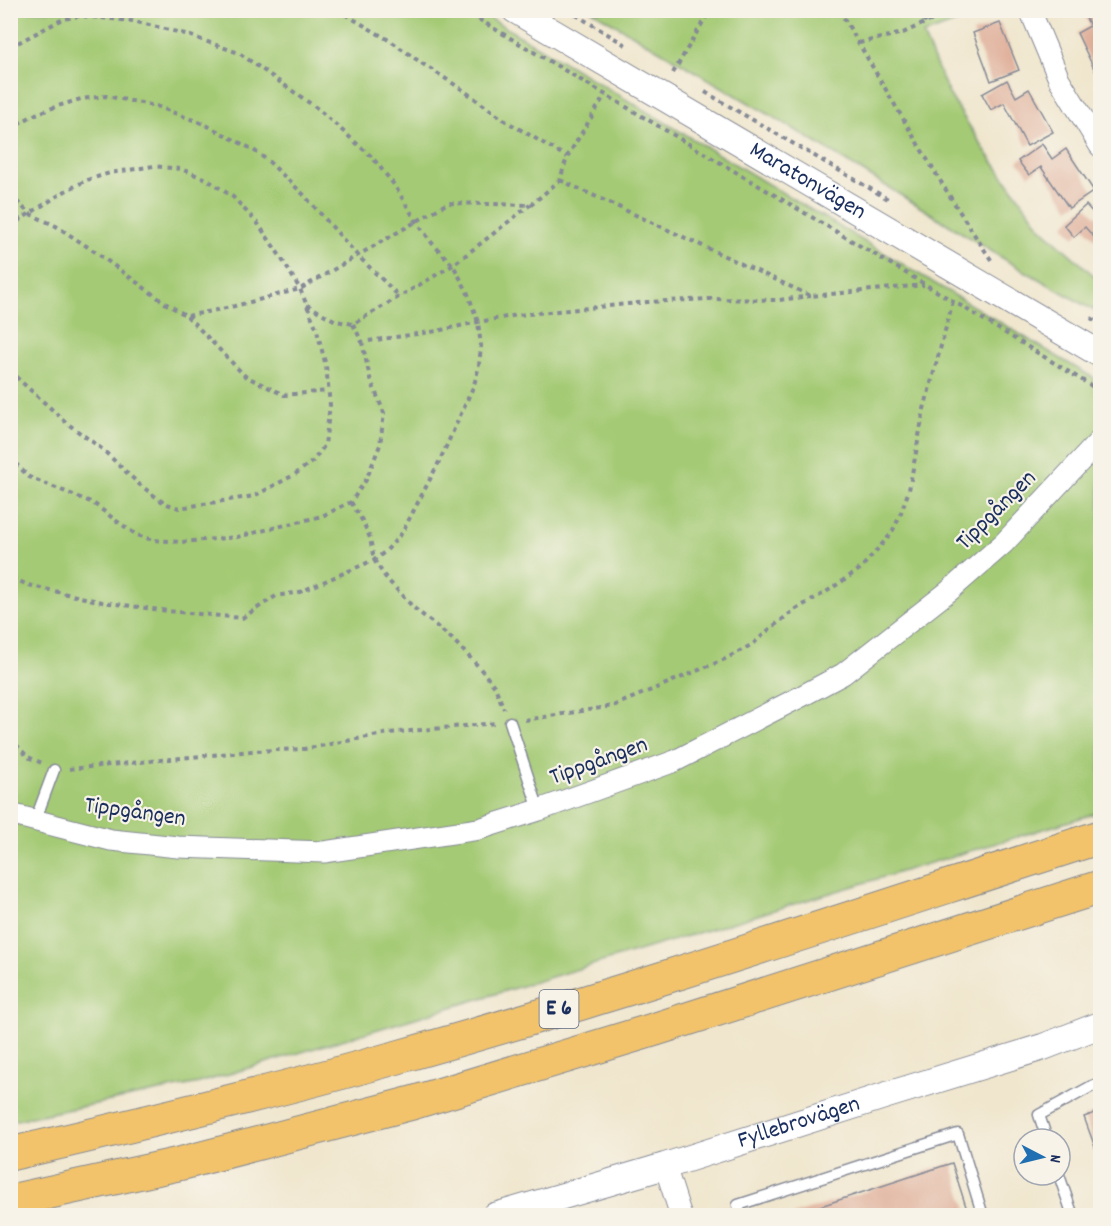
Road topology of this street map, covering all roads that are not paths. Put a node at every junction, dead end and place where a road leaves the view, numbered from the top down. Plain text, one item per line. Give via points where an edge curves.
1 (515, 10) edge
2 (1030, 10) edge
3 (1101, 146) edge
4 (1101, 354) edge
5 (1101, 440) edge
6 (510, 722) road end
7 (54, 770) road end
8 (539, 810) junction
9 (10, 814) edge
10 (35, 821) junction
11 (1101, 837) edge
12 (1101, 887) edge
13 (1101, 1025) edge
14 (1101, 1083) edge
15 (1043, 1127) edge
16 (10, 1154) edge
17 (665, 1166) junction
18 (1063, 1187) edge
19 (10, 1202) edge
20 (495, 1215) edge
21 (681, 1215) edge
22 (741, 1215) edge
23 (983, 1215) edge
24 (1073, 1215) edge

1 - 4 street, Maratonvägen
2 - 3 street via 1059,79
5 - 8 street, Tippgången via 1004,543 843,674 675,761
6 - 8 lane
7 - 10 lane
8 - 10 street, Tippgången via 479,829 324,852 178,847 111,840
9 - 10 street, Tippgången
11 - 16 highway, E 6 via 641,985 398,1058
12 - 19 highway, E 6 via 412,1103 183,1163
13 - 17 street, Fyllebrovägen via 1043,1047
14 - 15 lane via 1039,1114
17 - 20 street, Fyllebrovägen
17 - 21 street
18 - 24 lane
22 - 23 lane via 738,1205 958,1134

